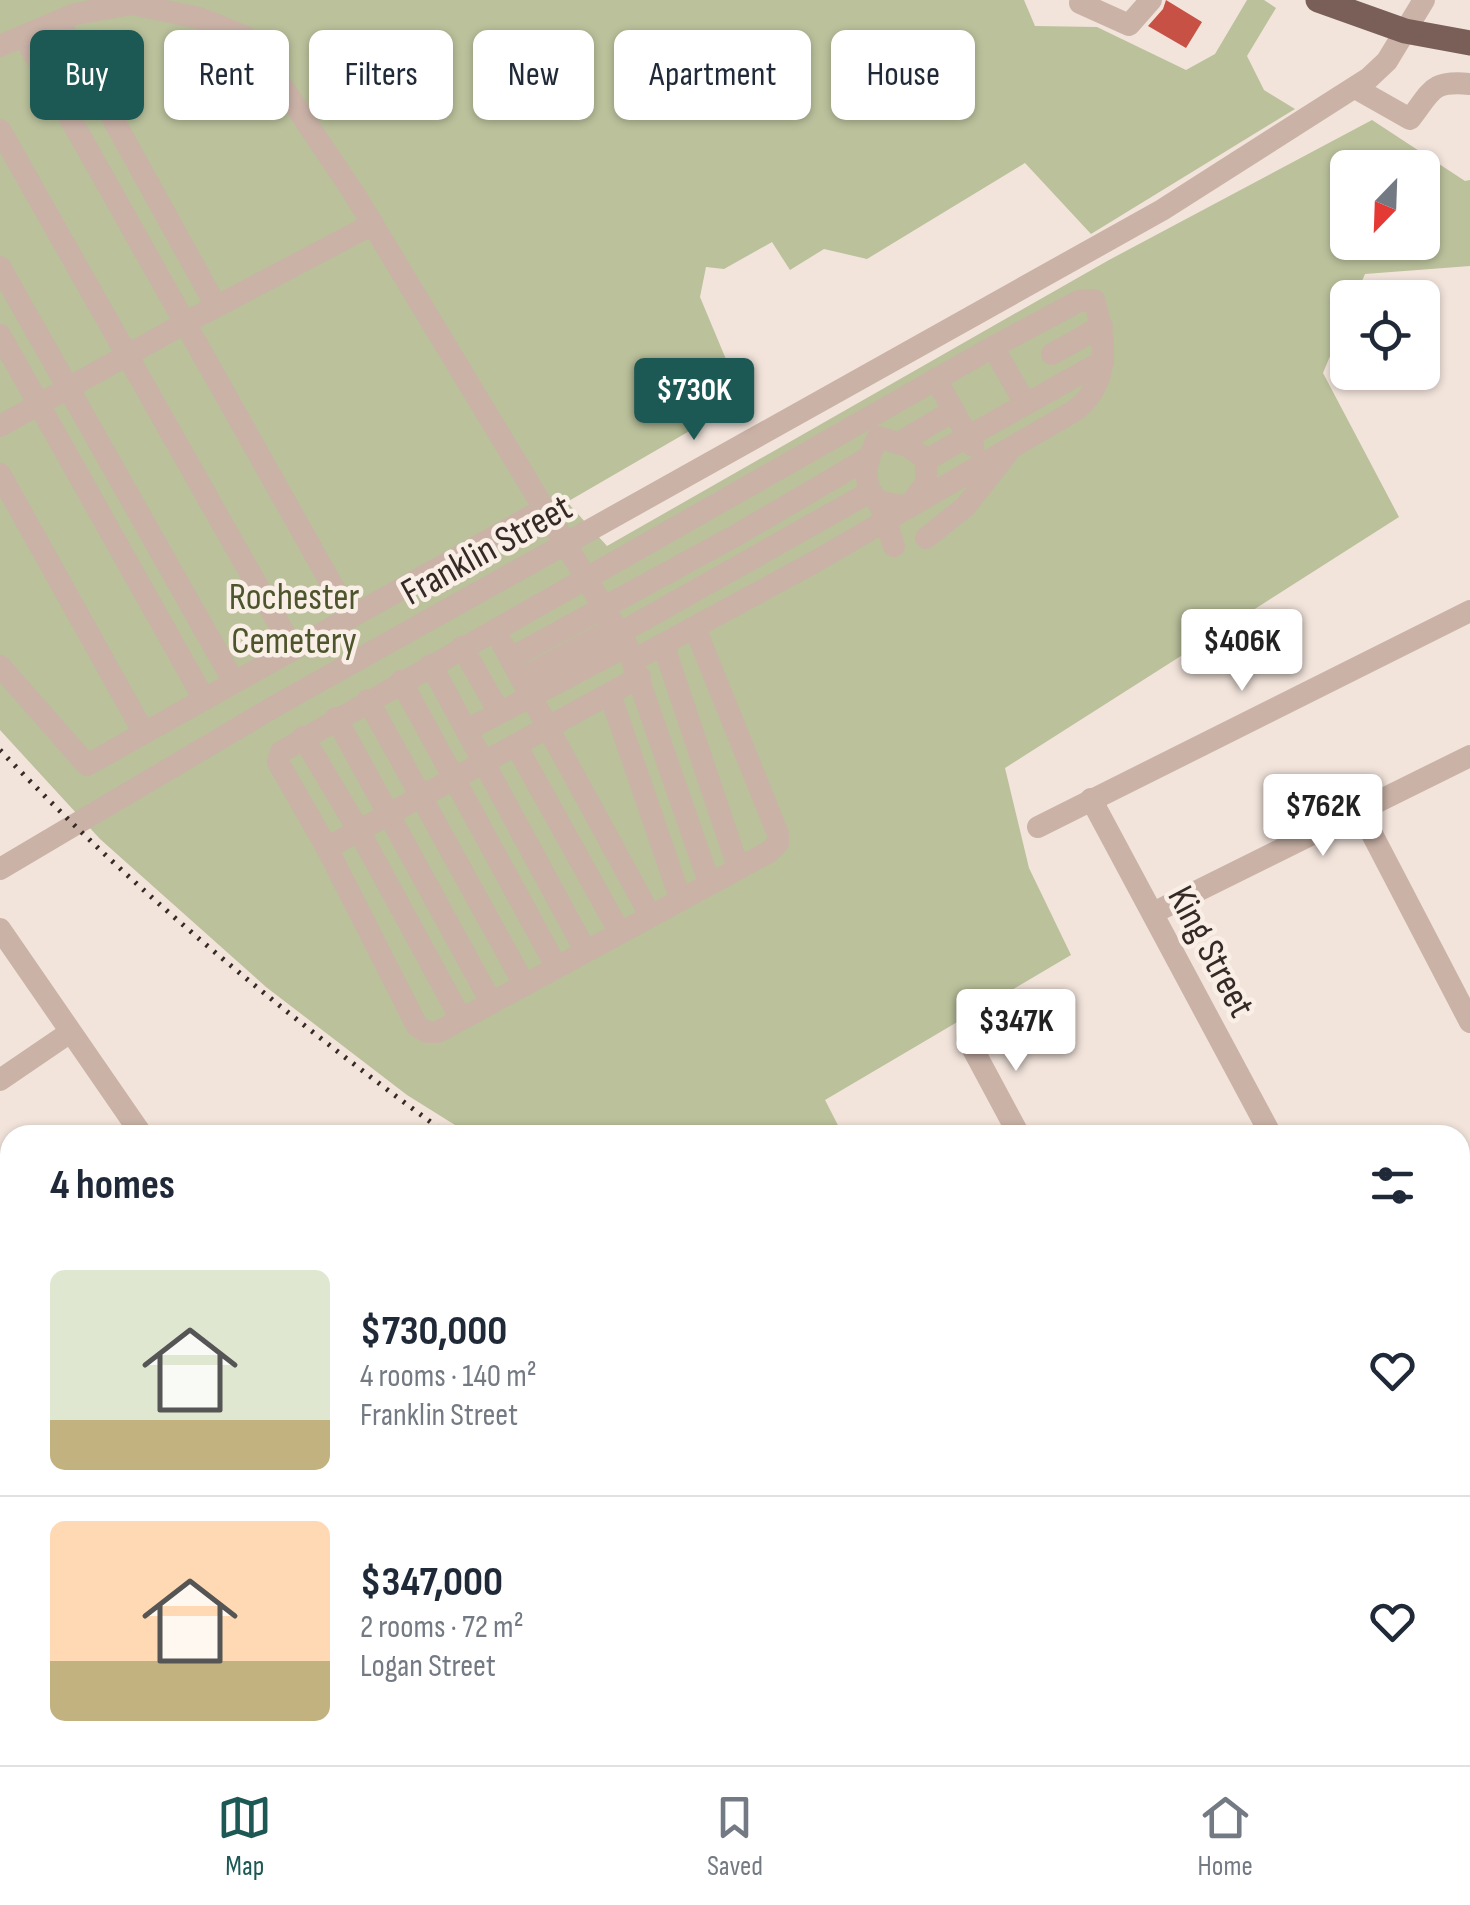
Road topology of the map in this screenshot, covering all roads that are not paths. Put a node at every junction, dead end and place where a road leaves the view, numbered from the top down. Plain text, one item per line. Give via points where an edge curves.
1 (1084, 0) edge
2 (1151, 0) edge
3 (1318, 0) edge
4 (1424, 0) edge
5 (59, 21) junction
6 (1405, 31) junction
7 (24, 36) junction
8 (1470, 42) edge
9 (0, 46) edge
10 (1470, 84) edge
11 (1356, 89) junction
12 (0, 130) edge
13 (373, 224) junction
14 (0, 266) edge
15 (216, 306) junction
16 (185, 323) junction
17 (1102, 326) junction
18 (0, 335) edge
19 (993, 348) junction
20 (127, 354) junction
21 (1052, 354) dead end
22 (1103, 361) junction
23 (936, 379) junction
24 (854, 384) junction
25 (67, 387) junction
26 (1025, 403) junction
27 (39, 404) junction
28 (953, 411) junction
29 (0, 426) edge
30 (967, 436) junction
31 (879, 439) junction
32 (926, 460) junction
33 (988, 469) junction
34 (0, 474) edge
35 (878, 504) junction
36 (912, 504) junction
37 (544, 509) junction
38 (926, 538) dead end
39 (566, 544) junction
40 (894, 546) dead end
41 (587, 576) junction
42 (1470, 611) edge
43 (350, 617) junction
44 (695, 628) junction
45 (494, 629) junction
46 (624, 642) junction
47 (663, 644) junction
48 (462, 647) junction
49 (294, 649) junction
50 (431, 665) junction
51 (0, 666) edge
52 (521, 677) junction
53 (401, 681) junction
54 (234, 682) junction
55 (302, 692) junction
56 (610, 694) junction
57 (204, 699) junction
58 (368, 700) junction
59 (500, 712) junction
60 (320, 727) junction
61 (548, 728) junction
62 (466, 730) junction
63 (144, 733) junction
64 (516, 744) junction
65 (1470, 756) edge
66 (484, 762) junction
67 (454, 779) junction
68 (421, 797) junction
69 (1091, 800) junction
70 (1360, 811) junction
71 (388, 815) junction
72 (1038, 826) dead end
73 (359, 830) junction
74 (326, 848) junction
75 (738, 868) junction
76 (0, 869) edge
77 (709, 882) junction
78 (680, 898) junction
79 (650, 914) junction
80 (1152, 914) junction
81 (0, 929) edge
82 (620, 932) junction
83 (585, 950) junction
84 (556, 966) junction
85 (524, 984) junction
86 (492, 1002) junction
87 (461, 1019) junction
88 (1470, 1022) edge
89 (69, 1033) junction
90 (967, 1038) dead end
91 (0, 1080) edge
92 (135, 1125) edge
93 (1014, 1125) edge
94 (1266, 1125) edge

1 - 2 street via 1129,25
3 - 6 main road
4 - 6 street, Franklin Street
5 - 7 street
5 - 13 street via 132,4 200,18 246,37
5 - 15 street
6 - 8 main road
6 - 11 street, Franklin Street
7 - 9 street
7 - 16 street
10 - 11 street via 1436,86 1410,119
11 - 24 street, Franklin Street via 1162,210
12 - 20 street
13 - 15 street
13 - 37 street
14 - 25 street
15 - 16 street
16 - 20 street
16 - 43 street
17 - 19 street via 1094,300 1086,298
17 - 21 street
17 - 22 street
18 - 27 street
19 - 23 street
19 - 26 street
20 - 25 street
20 - 49 street
22 - 26 street
22 - 33 street via 1086,402
23 - 28 street
23 - 31 street
24 - 31 street
24 - 39 street, Franklin Street
25 - 27 street
25 - 54 street
26 - 30 street
27 - 29 street
27 - 57 street
28 - 30 street
28 - 31 street
30 - 32 street
30 - 33 street
31 - 32 street
31 - 35 street via 864,472
31 - 41 street
31 - 46 street
32 - 36 street via 926,483
33 - 36 street
33 - 38 street via 964,507
34 - 63 street
35 - 36 street
35 - 40 street
35 - 44 street via 812,564
35 - 46 street
37 - 39 street
37 - 43 street
39 - 41 street
39 - 55 street, Franklin Street
41 - 45 street
41 - 46 street
42 - 69 street
43 - 49 street
44 - 47 street
44 - 75 street via 778,834 774,848
45 - 48 street
45 - 52 street
46 - 47 street
46 - 52 street
46 - 52 street
46 - 56 street
46 - 77 street
47 - 75 street
48 - 50 street
48 - 59 street
49 - 54 street
50 - 53 street
50 - 62 street
51 - 63 street via 87,765
52 - 59 street
52 - 61 street
53 - 58 street
53 - 67 street
54 - 57 street
55 - 60 street
55 - 76 street, Franklin Street
56 - 61 street
56 - 78 street
57 - 63 street
58 - 60 street
58 - 68 street
59 - 62 street
60 - 71 street
60 - 73 street
60 - 74 street via 287,746 278,762
61 - 64 street
61 - 79 street
62 - 66 street
64 - 66 street
64 - 82 street
65 - 70 street
66 - 67 street
66 - 83 street
67 - 68 street
67 - 84 street
68 - 71 street
68 - 85 street
69 - 72 street
69 - 80 street, King Street
70 - 80 street
70 - 88 street
71 - 73 street
71 - 86 street
73 - 74 street
73 - 87 street
74 - 87 street via 417,1026 438,1032
75 - 77 street
77 - 78 street
78 - 79 street
79 - 82 street
80 - 94 street, King Street
81 - 89 street
82 - 83 street
83 - 84 street
84 - 85 street
85 - 86 street
86 - 87 street
89 - 91 street
89 - 92 street
90 - 93 street

